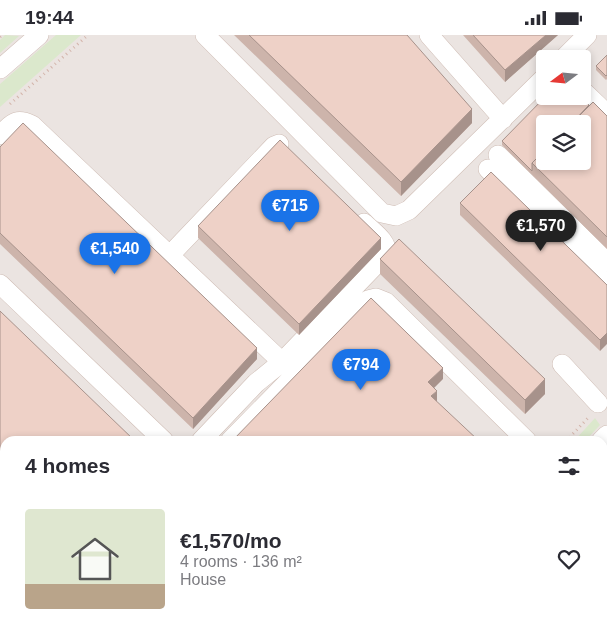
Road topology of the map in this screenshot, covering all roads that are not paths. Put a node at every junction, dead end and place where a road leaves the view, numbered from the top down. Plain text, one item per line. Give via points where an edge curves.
1 (38, 35) edge
2 (205, 35) edge
3 (429, 35) edge
4 (587, 35) edge
5 (572, 50) edge
6 (0, 69) edge
7 (536, 86) edge
8 (591, 99) edge
9 (607, 114) edge
10 (503, 119) junction
11 (0, 135) edge
12 (290, 151) edge
13 (351, 211) edge
14 (170, 255) junction
15 (607, 262) edge
16 (0, 284) edge
17 (607, 285) edge
18 (282, 362) junction
19 (562, 365) dead end
20 (596, 408) road end
21 (159, 436) edge
22 (206, 436) edge
23 (235, 436) edge
24 (522, 436) edge

1 - 6 street
2 - 10 street via 382,213 396,216 409,211
3 - 10 street
4 - 5 street
7 - 10 street
8 - 9 street
11 - 14 street via 14,122 22,120 32,125
12 - 14 street via 284,145 274,146
13 - 18 street via 385,244 386,254
14 - 18 street
15 - 17 street via 493,162
16 - 21 street
18 - 22 street via 256,383
19 - 20 street
23 - 24 street via 368,300 376,298 386,302

